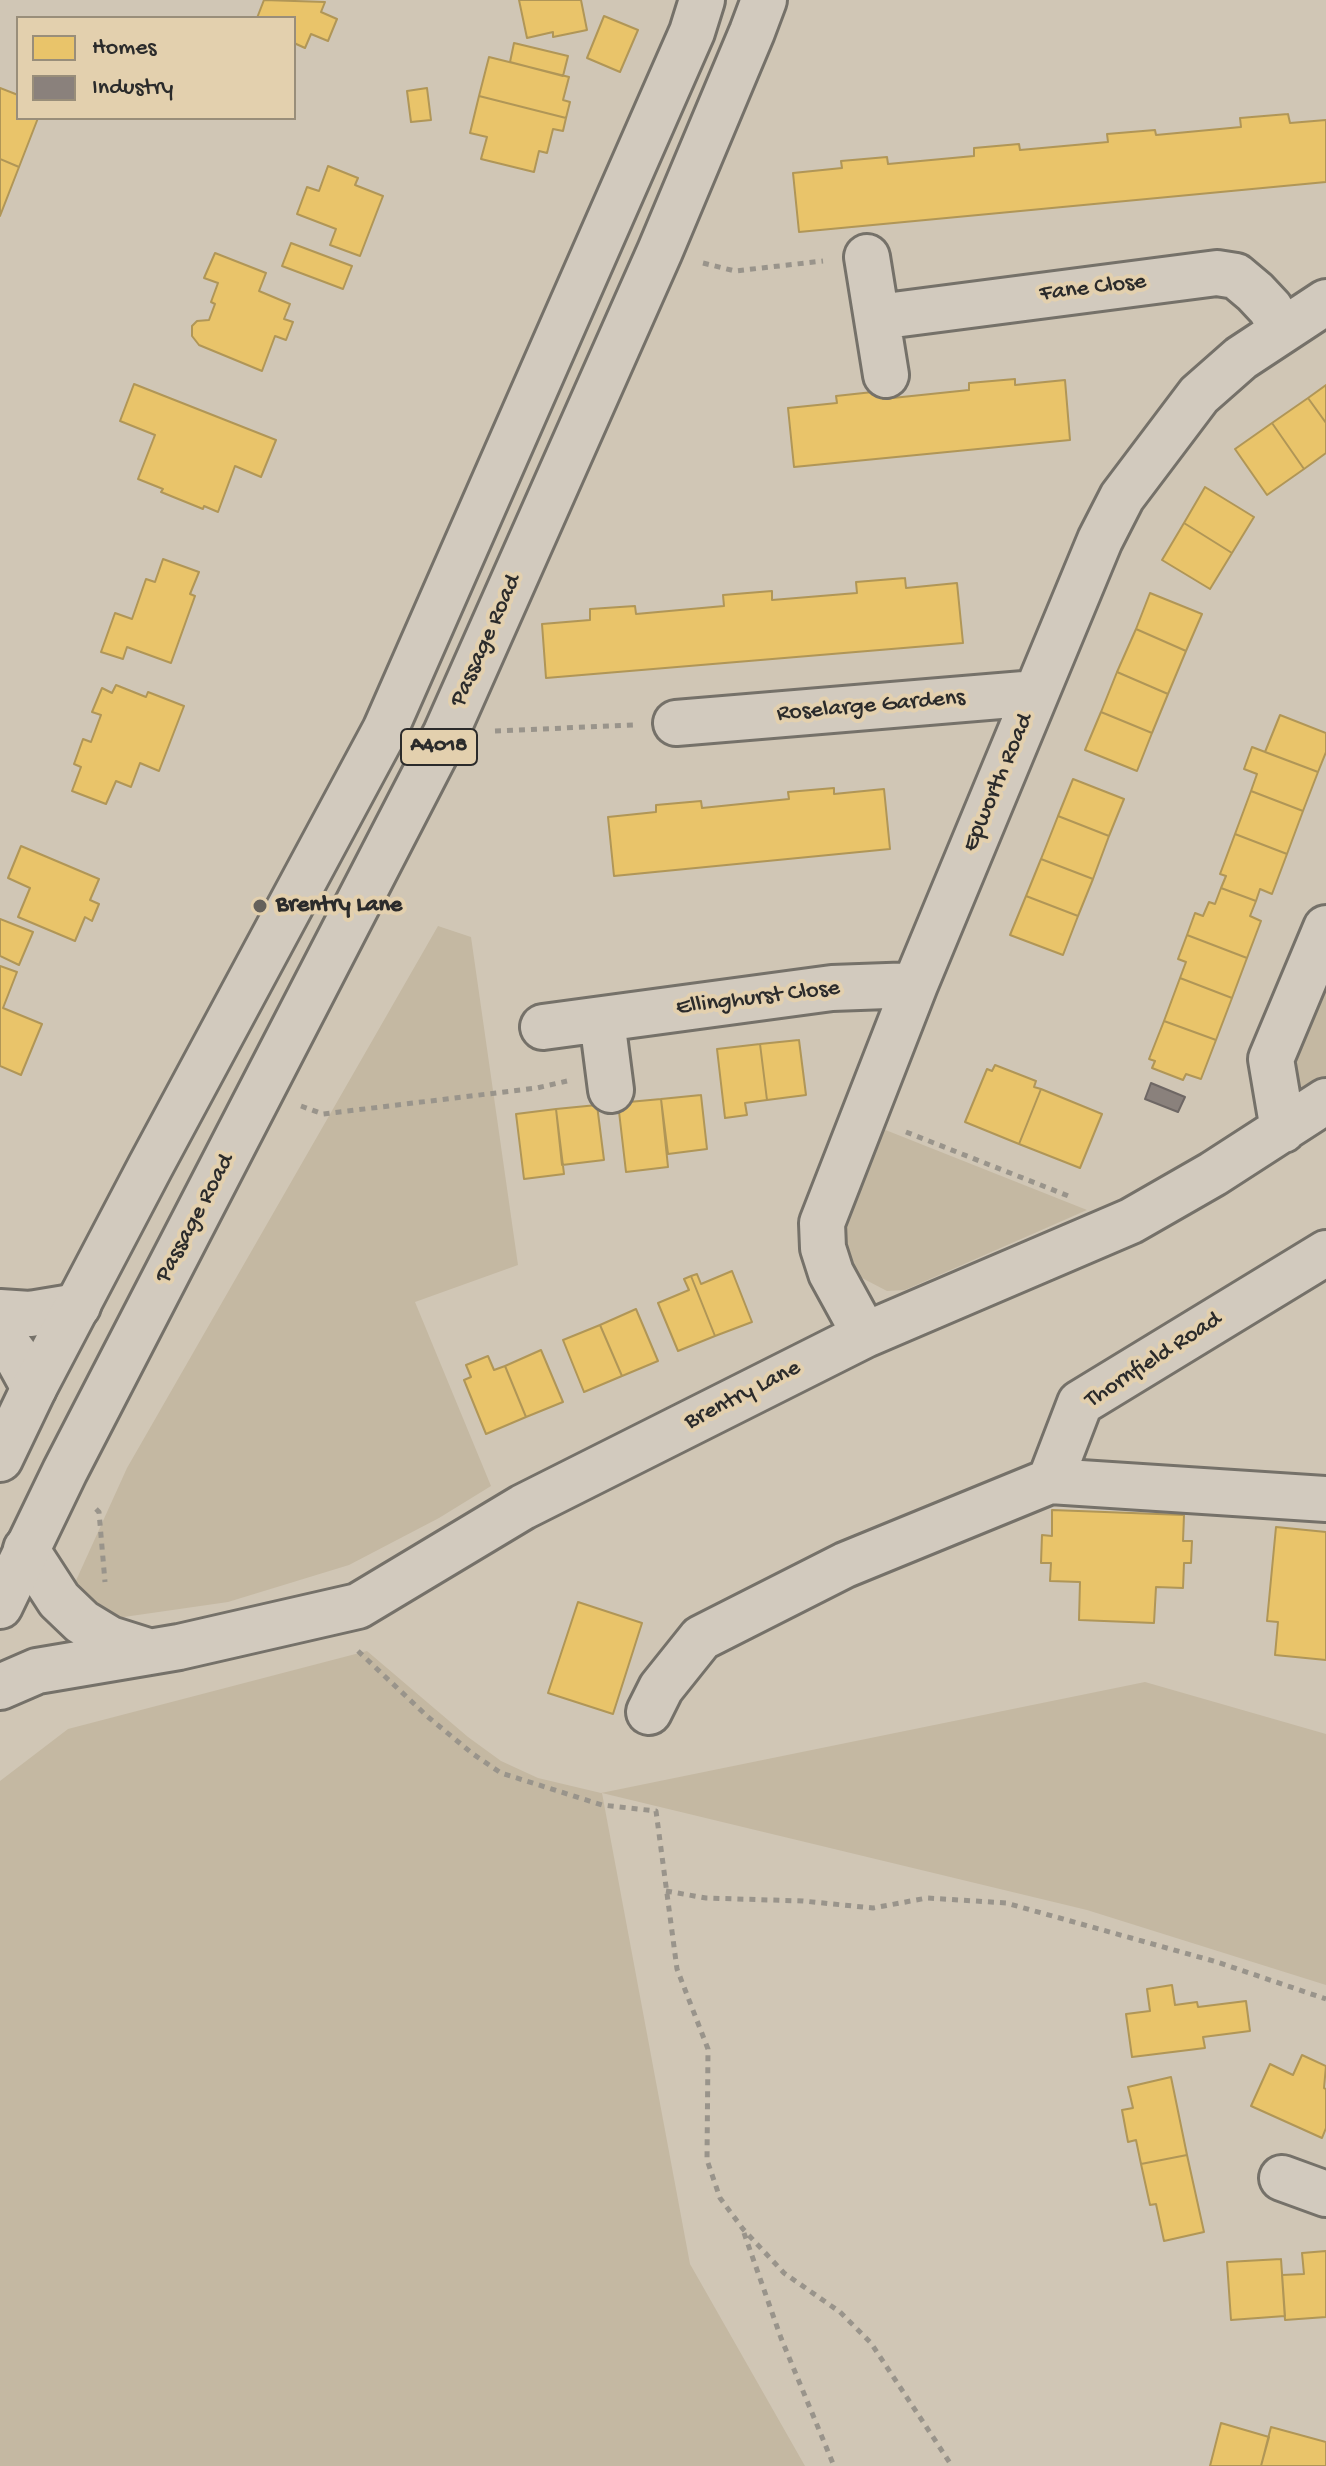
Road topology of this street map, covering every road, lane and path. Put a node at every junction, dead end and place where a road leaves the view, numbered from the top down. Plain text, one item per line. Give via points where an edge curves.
1 (702, 0) edge
2 (764, 0) edge
3 (660, 251) junction
4 (867, 257) joint
5 (1326, 302) edge
6 (878, 317) junction
7 (1283, 330) junction
8 (886, 375) dead end
9 (1036, 693) junction
10 (697, 731) joint
11 (446, 733) junction
12 (1326, 928) edge
13 (915, 985) junction
14 (602, 1020) junction
15 (543, 1027) dead end
16 (609, 1077) joint
17 (262, 1093) junction
18 (1326, 1101) edge
19 (864, 1115) junction
20 (1283, 1130) junction
21 (1131, 1221) junction
22 (1326, 1253) edge
23 (78, 1306) junction
24 (0, 1312) edge
25 (0, 1334) edge
26 (865, 1335) junction
27 (34, 1388) junction
28 (0, 1459) edge
29 (65, 1471) junction
30 (1050, 1481) junction
31 (1326, 1499) edge
32 (26, 1549) junction
33 (0, 1606) edge
34 (327, 1613) junction
35 (129, 1645) junction
36 (0, 1687) edge
37 (649, 1712) dead end
38 (666, 1891) junction
39 (1326, 1999) edge
40 (1282, 2178) dead end
41 (1326, 2194) edge
42 (743, 2229) junction
43 (834, 2466) edge
44 (952, 2466) edge

1 - 23 street, A4018 via 385,730
2 - 3 street, Passage Road / A4018
3 - 4 path via 735,271
3 - 11 street, Passage Road / A4018
4 - 6 street
5 - 7 street, Epworth Road
6 - 7 street, Fane Close via 1217,273 1236,276 1255,292
6 - 8 street
7 - 9 street, Epworth Road via 1199,395 1122,497
9 - 10 street, Roselarge Gardens
9 - 13 street, Epworth Road
10 - 11 path
11 - 17 street, Passage Road / A4018
12 - 20 street via 1271,1059
13 - 14 street, Ellinghurst Close via 832,988
13 - 19 street, Epworth Road
14 - 15 street, Ellinghurst Close
14 - 16 street
16 - 17 path via 323,1114
17 - 29 street, Passage Road / A4018
18 - 20 street, Brentry Lane
19 - 21 path
19 - 26 street, Epworth Road via 822,1223 831,1273
20 - 21 street, Brentry Lane
21 - 26 street, Brentry Lane
22 - 30 street, Thornfield Road via 1080,1403
23 - 24 street via 30,1314
23 - 27 street, A4018
25 - 27 street
26 - 34 street, Brentry Lane via 523,1507 358,1606
27 - 28 street, A4018
29 - 32 street, Passage Road / A4018
29 - 35 path via 99,1512
30 - 31 street
30 - 37 street via 845,1565 701,1638
32 - 33 street, Passage Road / A4018
32 - 35 street via 59,1600 82,1622
34 - 35 street, Brentry Lane via 179,1647
34 - 38 path via 365,1659 417,1707 501,1773 602,1805 656,1811
35 - 36 street, Brentry Lane
38 - 39 path via 873,1908 927,1898 1006,1903 1217,1962
38 - 42 path via 677,1969 708,2049 707,2160 720,2198
40 - 41 street
42 - 43 path
42 - 44 path via 784,2273 840,2312 871,2343

